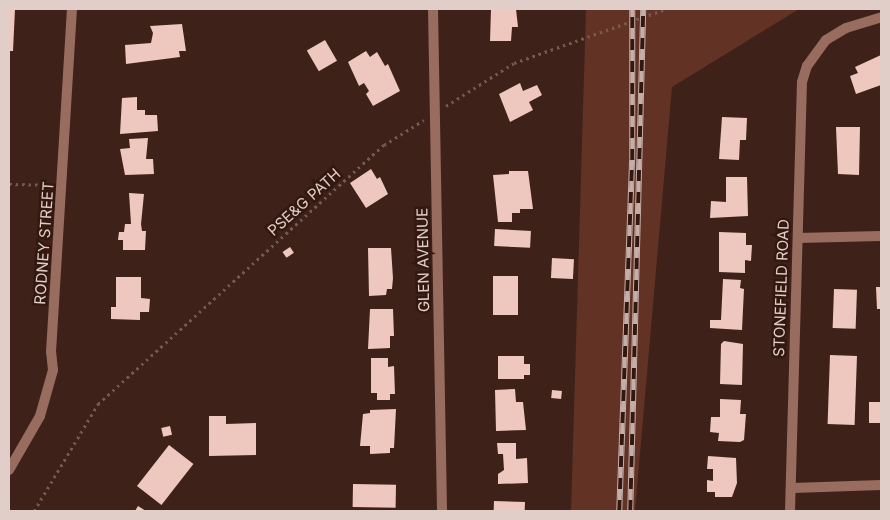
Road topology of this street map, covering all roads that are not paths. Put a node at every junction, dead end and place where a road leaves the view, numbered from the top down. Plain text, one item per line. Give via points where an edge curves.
1 (72, 9) edge
2 (433, 9) edge
3 (881, 17) edge
4 (881, 236) edge
5 (798, 238) junction
6 (9, 470) edge
7 (881, 485) edge
8 (793, 488) junction
9 (442, 511) edge
10 (790, 511) edge

1 - 6 street, RODNEY STREET via 51,352 53,370 40,416
2 - 9 street, GLEN AVENUE
3 - 5 street, STONEFIELD ROAD via 839,31 815,51 807,66 802,82
4 - 5 street
5 - 8 street, STONEFIELD ROAD via 791,451
7 - 8 street
8 - 10 street, STONEFIELD ROAD

